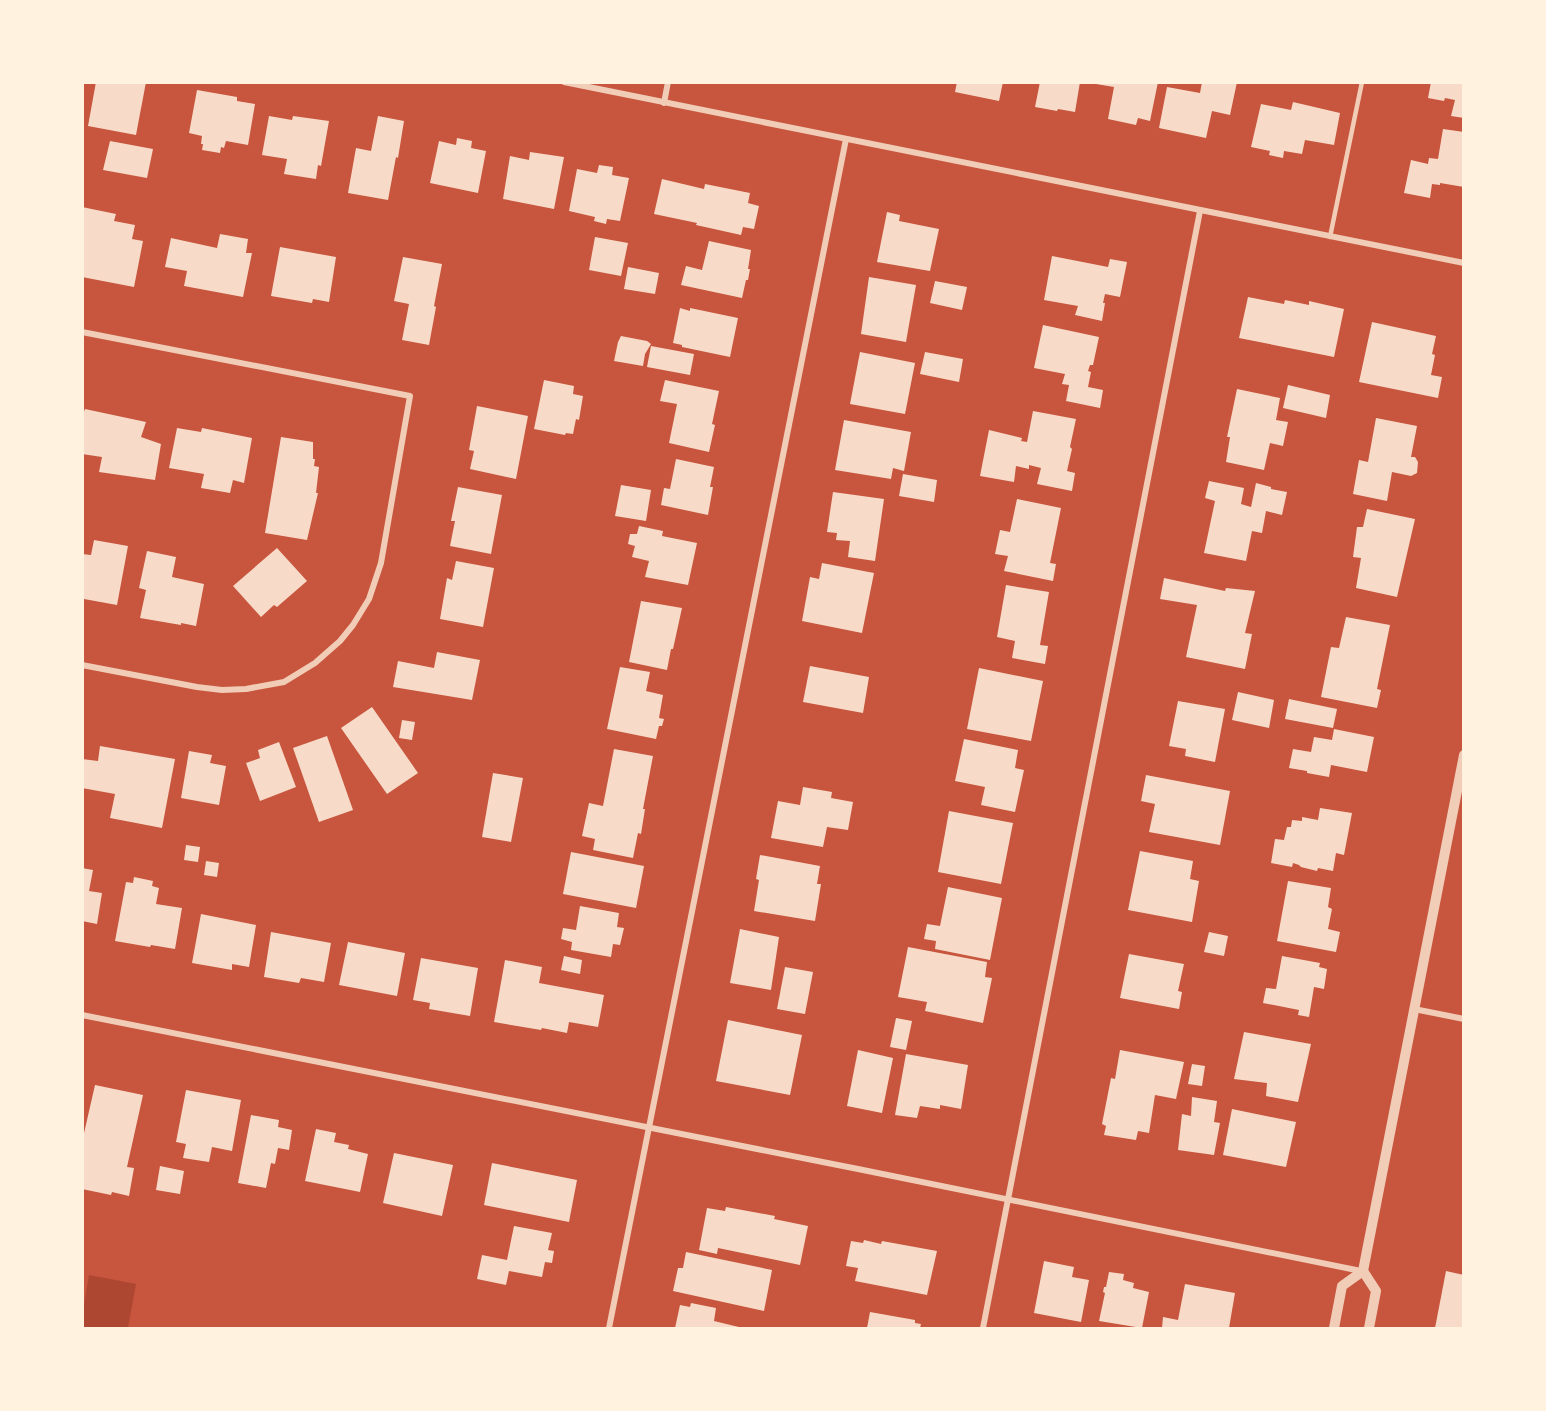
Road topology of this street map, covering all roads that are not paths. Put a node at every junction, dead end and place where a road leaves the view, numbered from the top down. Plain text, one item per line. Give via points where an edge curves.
1 (564, 82) edge
2 (668, 82) edge
3 (1362, 82) edge
4 (664, 103) junction
5 (846, 139) junction
6 (1200, 211) junction
7 (1330, 237) junction
8 (1464, 263) edge
9 (82, 332) edge
10 (82, 665) edge
11 (1464, 755) edge
12 (1414, 1009) junction
13 (82, 1014) edge
14 (1464, 1019) edge
15 (649, 1128) junction
16 (1008, 1199) junction
17 (1363, 1271) junction
18 (609, 1329) edge
19 (983, 1329) edge
20 (1334, 1329) edge
21 (1369, 1329) edge

1 - 4 street
2 - 4 street
3 - 7 lane
4 - 5 street
5 - 6 street
5 - 15 street
6 - 7 street
6 - 16 street
7 - 8 street
9 - 10 street via 410,396 381,563 369,599 340,641 315,663 284,682 222,690
11 - 12 street
12 - 14 street
12 - 17 street
13 - 15 street
15 - 16 street
15 - 18 street
16 - 17 street
16 - 19 street
17 - 20 street via 1342,1286
17 - 21 street via 1376,1291

